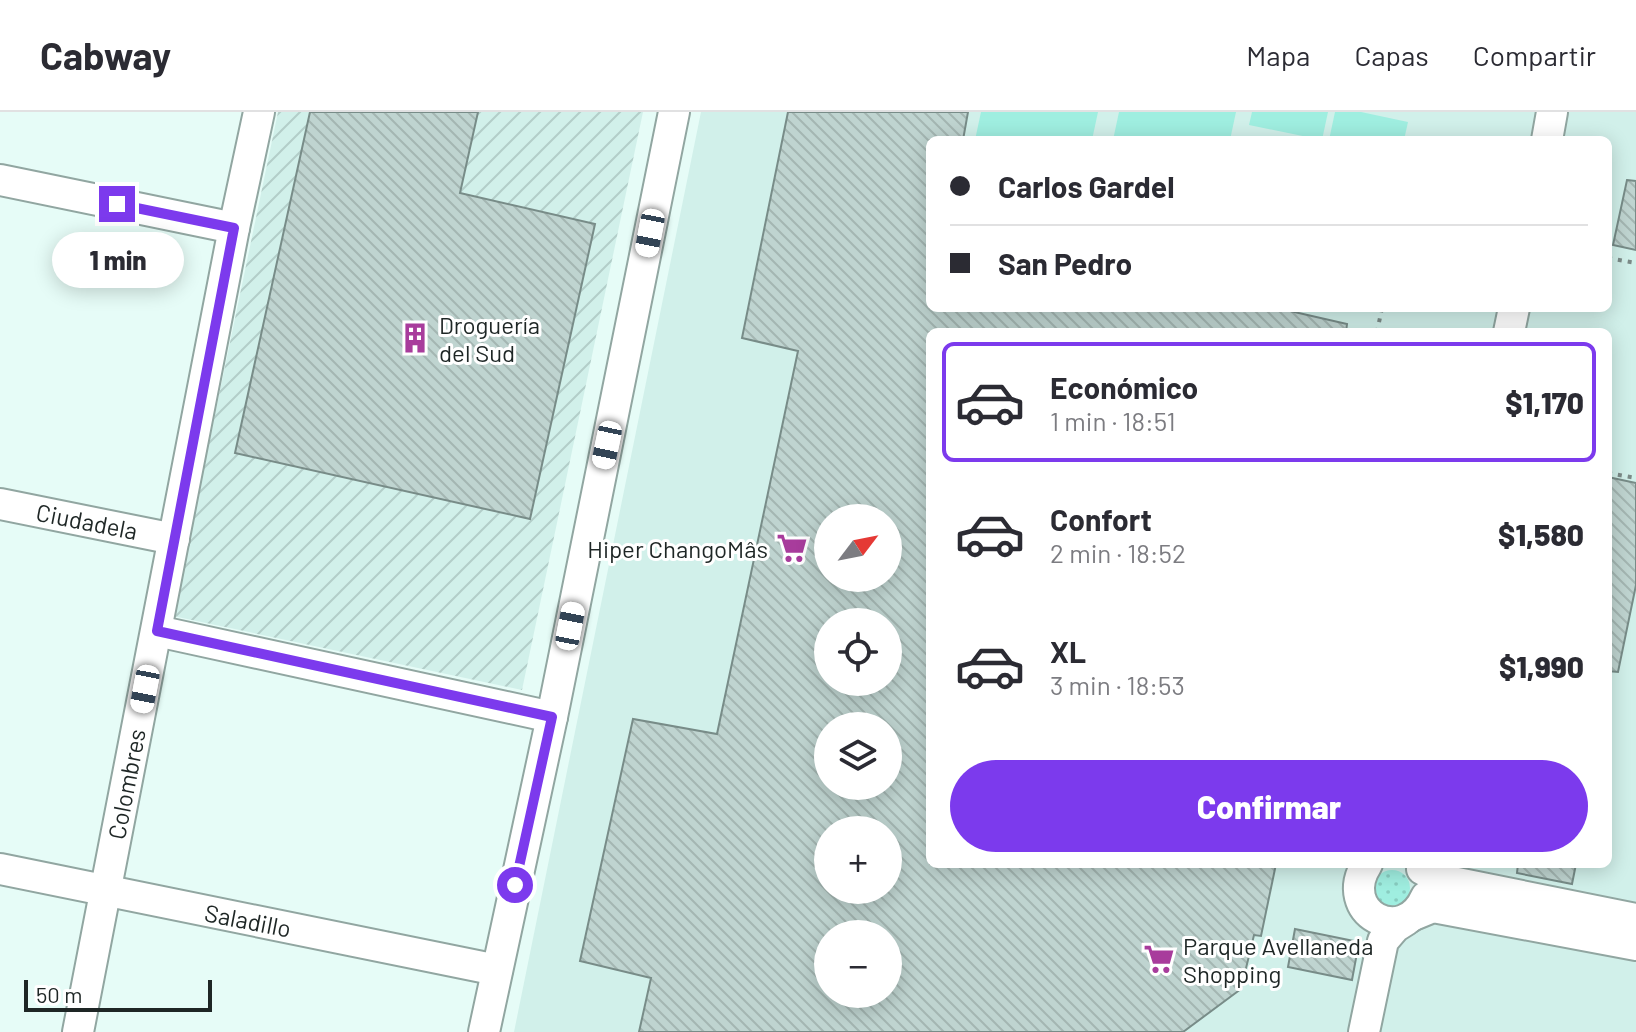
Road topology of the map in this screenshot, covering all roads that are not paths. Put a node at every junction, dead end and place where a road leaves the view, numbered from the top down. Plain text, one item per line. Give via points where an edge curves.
1 (259, 112) edge
2 (674, 112) edge
3 (1552, 112) edge
4 (1548, 136) edge
5 (0, 180) edge
6 (234, 228) junction
7 (0, 504) edge
8 (174, 539) junction
9 (157, 631) junction
10 (552, 717) junction
11 (1364, 868) edge
12 (1421, 868) edge
13 (1423, 868) edge
14 (0, 869) edge
15 (105, 891) junction
16 (1411, 917) junction
17 (1636, 919) edge
18 (1378, 929) junction
19 (1636, 945) edge
20 (497, 970) junction
21 (78, 1032) edge
22 (484, 1032) edge
23 (1364, 1032) edge

1 - 6 street, Colombres
2 - 10 street
3 - 4 street
5 - 6 street
6 - 8 street, Colombres
7 - 8 street, Ciudadela
8 - 9 street, Colombres
9 - 10 street
9 - 15 street, Colombres
10 - 20 street
11 - 18 street via 1358,886
12 - 16 street via 1428,887 1422,907
13 - 17 street via 1442,880
14 - 15 street, Saladillo
15 - 20 street, Saladillo
15 - 21 street, Colombres
16 - 18 street via 1388,933
16 - 19 street via 1433,907
18 - 23 street
20 - 22 street

